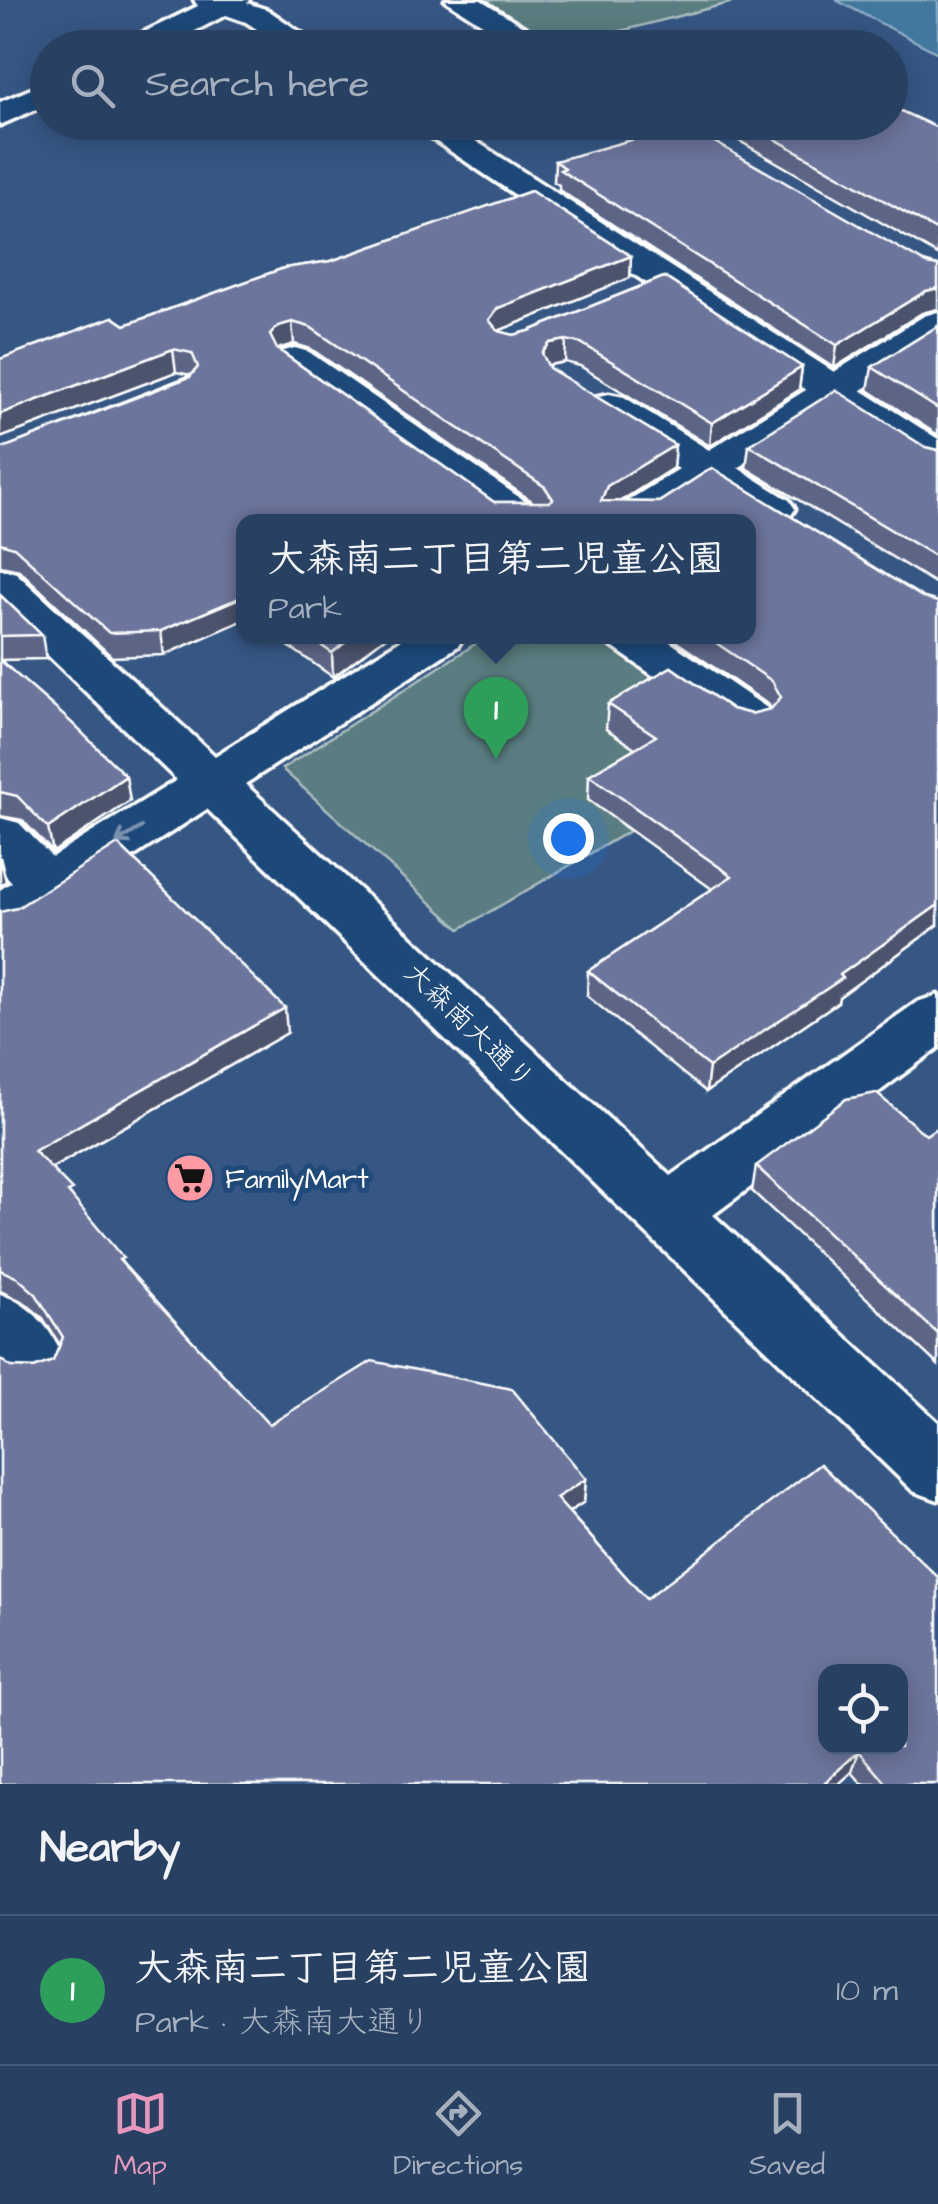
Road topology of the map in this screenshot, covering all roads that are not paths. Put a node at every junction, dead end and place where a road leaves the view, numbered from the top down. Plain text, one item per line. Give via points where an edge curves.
1 (460, 0) edge
2 (223, 2) edge
3 (170, 30) edge
4 (279, 30) edge
5 (512, 30) edge
6 (0, 88) edge
7 (30, 93) edge
8 (30, 100) edge
9 (0, 115) edge
10 (449, 140) edge
11 (533, 195) junction
12 (498, 208) edge
13 (938, 324) edge
14 (295, 360) edge
15 (581, 388) edge
16 (833, 390) junction
17 (938, 458) edge
18 (706, 469) junction
19 (515, 514) edge
20 (636, 514) edge
21 (806, 529) edge
22 (0, 584) edge
23 (428, 644) edge
24 (640, 644) edge
25 (749, 720) edge
26 (211, 783) junction
27 (0, 836) edge
28 (48, 886) junction
29 (0, 916) edge
30 (938, 1017) edge
31 (668, 1213) junction
32 (938, 1468) edge

1 - 5 street
2 - 3 street
2 - 4 street
6 - 7 street
8 - 9 street
10 - 11 street
11 - 12 street
11 - 16 street via 649,288
13 - 16 street
14 - 19 street
15 - 18 street
16 - 17 street
16 - 18 street
18 - 20 street
18 - 21 street
22 - 26 street, 大森南大通り
23 - 26 street
24 - 25 street
26 -> 28 street
26 - 31 street, 大森南大通り
27 - 28 street
28 - 29 street
30 - 31 street
31 - 32 street, 大森南大通り

